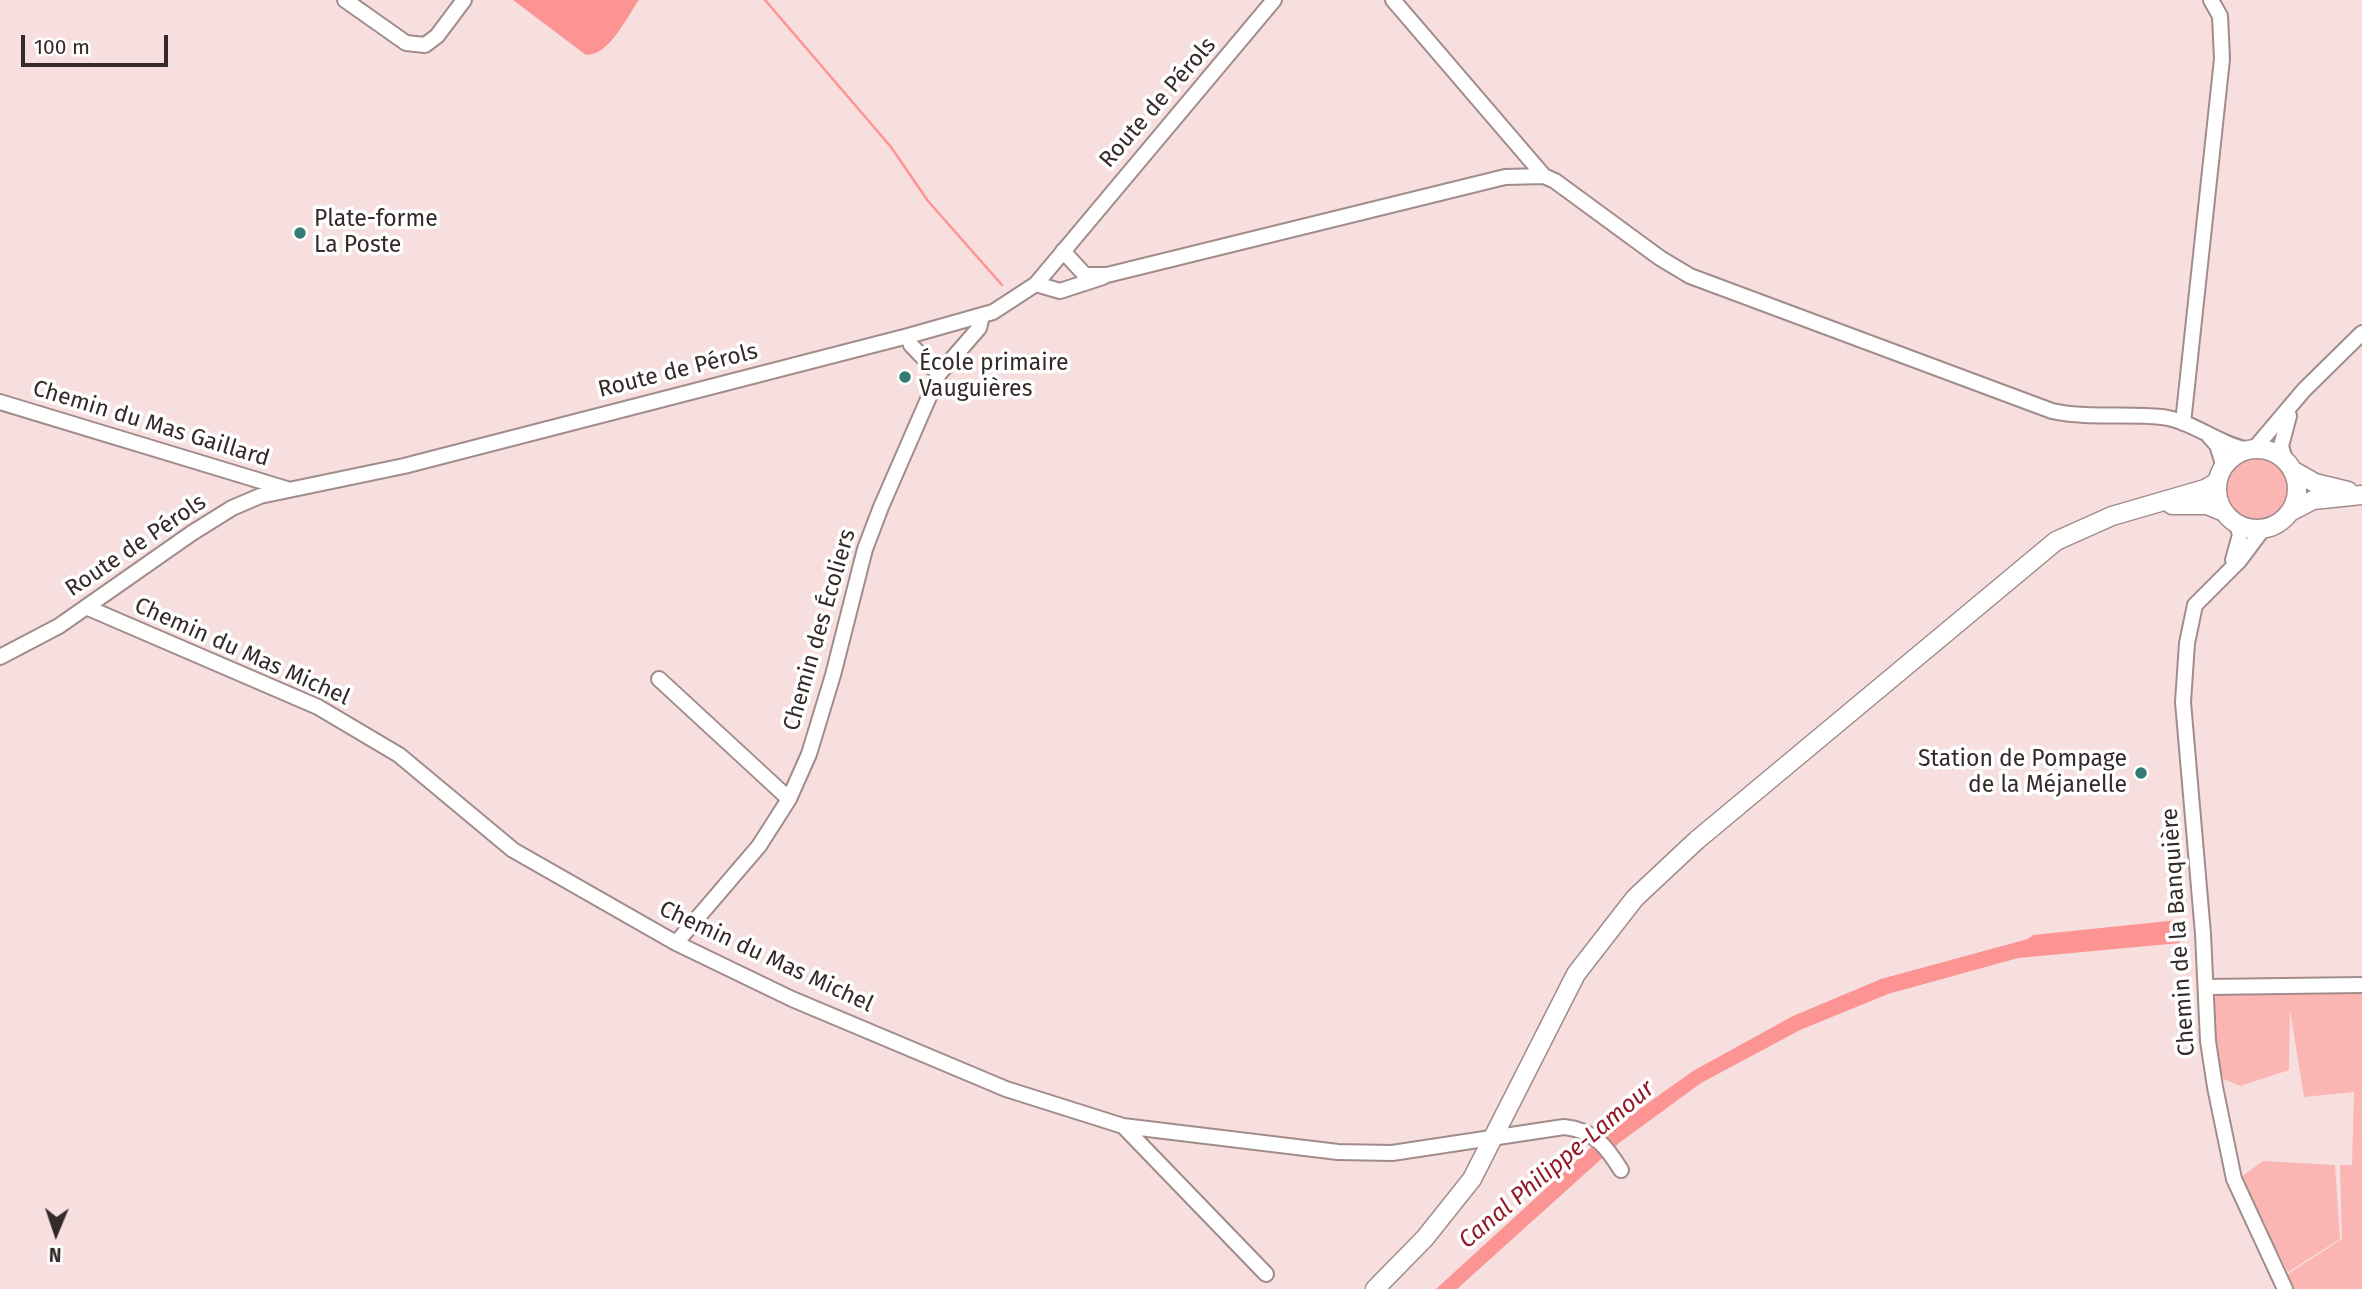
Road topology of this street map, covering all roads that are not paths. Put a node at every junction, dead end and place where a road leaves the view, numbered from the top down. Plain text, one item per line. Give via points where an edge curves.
1 (345, 0) edge
2 (464, 0) edge
3 (1275, 0) edge
4 (1393, 0) edge
5 (2211, 0) edge
6 (1544, 176) junction
7 (1063, 251) junction
8 (1107, 275) junction
9 (1036, 284) junction
10 (982, 316) junction
11 (2362, 333) edge
12 (908, 336) junction
13 (939, 374) junction
14 (2304, 390) junction
15 (0, 402) edge
16 (2183, 423) junction
17 (2206, 433) junction
18 (2252, 449) junction
19 (2289, 465) junction
20 (2221, 475) junction
21 (288, 489) junction
22 (2362, 494) edge
23 (2144, 507) junction
24 (2290, 512) junction
25 (2231, 518) junction
26 (2263, 529) junction
27 (2225, 572) junction
28 (86, 607) junction
29 (0, 657) edge
30 (659, 679) dead end
31 (789, 799) junction
32 (676, 943) junction
33 (2362, 985) edge
34 (2206, 988) junction
35 (1123, 1126) junction
36 (1493, 1137) junction
37 (1621, 1170) dead end
38 (1266, 1275) dead end
39 (1375, 1289) edge
40 (2285, 1289) edge

1 - 2 street via 406,43 425,45
3 - 7 street, Route de Pérols
4 - 6 street
5 - 16 street via 2220,16 2222,59
6 - 8 street via 1505,177
6 - 16 street via 1660,258 1702,281 2052,411 2163,417
7 - 8 street via 1085,275
7 - 9 street, Route de Pérols
8 - 9 street via 1060,291
9 - 10 street, Route de Pérols
10 - 12 street, Route de Pérols
10 - 13 street, Chemin des Écoliers via 979,328
11 - 14 street
12 - 13 street
12 - 21 street, Route de Pérols via 404,466
13 - 31 street, Chemin des Écoliers via 865,549 809,754
14 - 18 street
14 - 19 street via 2283,431 2281,446
15 - 21 street, Chemin du Mas Gaillard
16 - 17 street
17 - 18 street via 2234,447
17 - 20 street via 2217,445
18 - 19 main road via 2266,450
18 - 20 main road via 2231,459
19 - 22 main road via 2315,483
19 - 24 main road via 2297,491
20 - 23 main road via 2205,489
20 - 25 main road via 2217,493
21 - 28 street, Route de Pérols via 232,508
22 - 24 main road via 2313,500
23 - 25 main road via 2207,505
23 - 36 main road via 2081,528 2029,561 1697,840 1635,898 1576,974
24 - 26 main road
25 - 26 main road
25 - 27 street, Chemin de la Banquière via 2239,545
26 - 27 street, Chemin de la Banquière
27 - 34 street, Chemin de la Banquière via 2195,605 2190,618 2183,702
28 - 29 street, Route de Pérols
28 - 32 street, Chemin du Mas Michel via 318,707 399,755 513,850
30 - 31 street
31 - 32 street, Chemin des Écoliers via 759,846
32 - 35 street, Chemin du Mas Michel via 792,999 1006,1089
33 - 34 street
34 - 40 street, Chemin de la Banquière via 2208,1041 2234,1179
35 - 36 street, Chemin du Mas Michel via 1338,1153 1392,1153
35 - 38 street
36 - 37 street, Chemin du Mas Michel via 1564,1127 1584,1129
36 - 39 main road via 1455,1203

